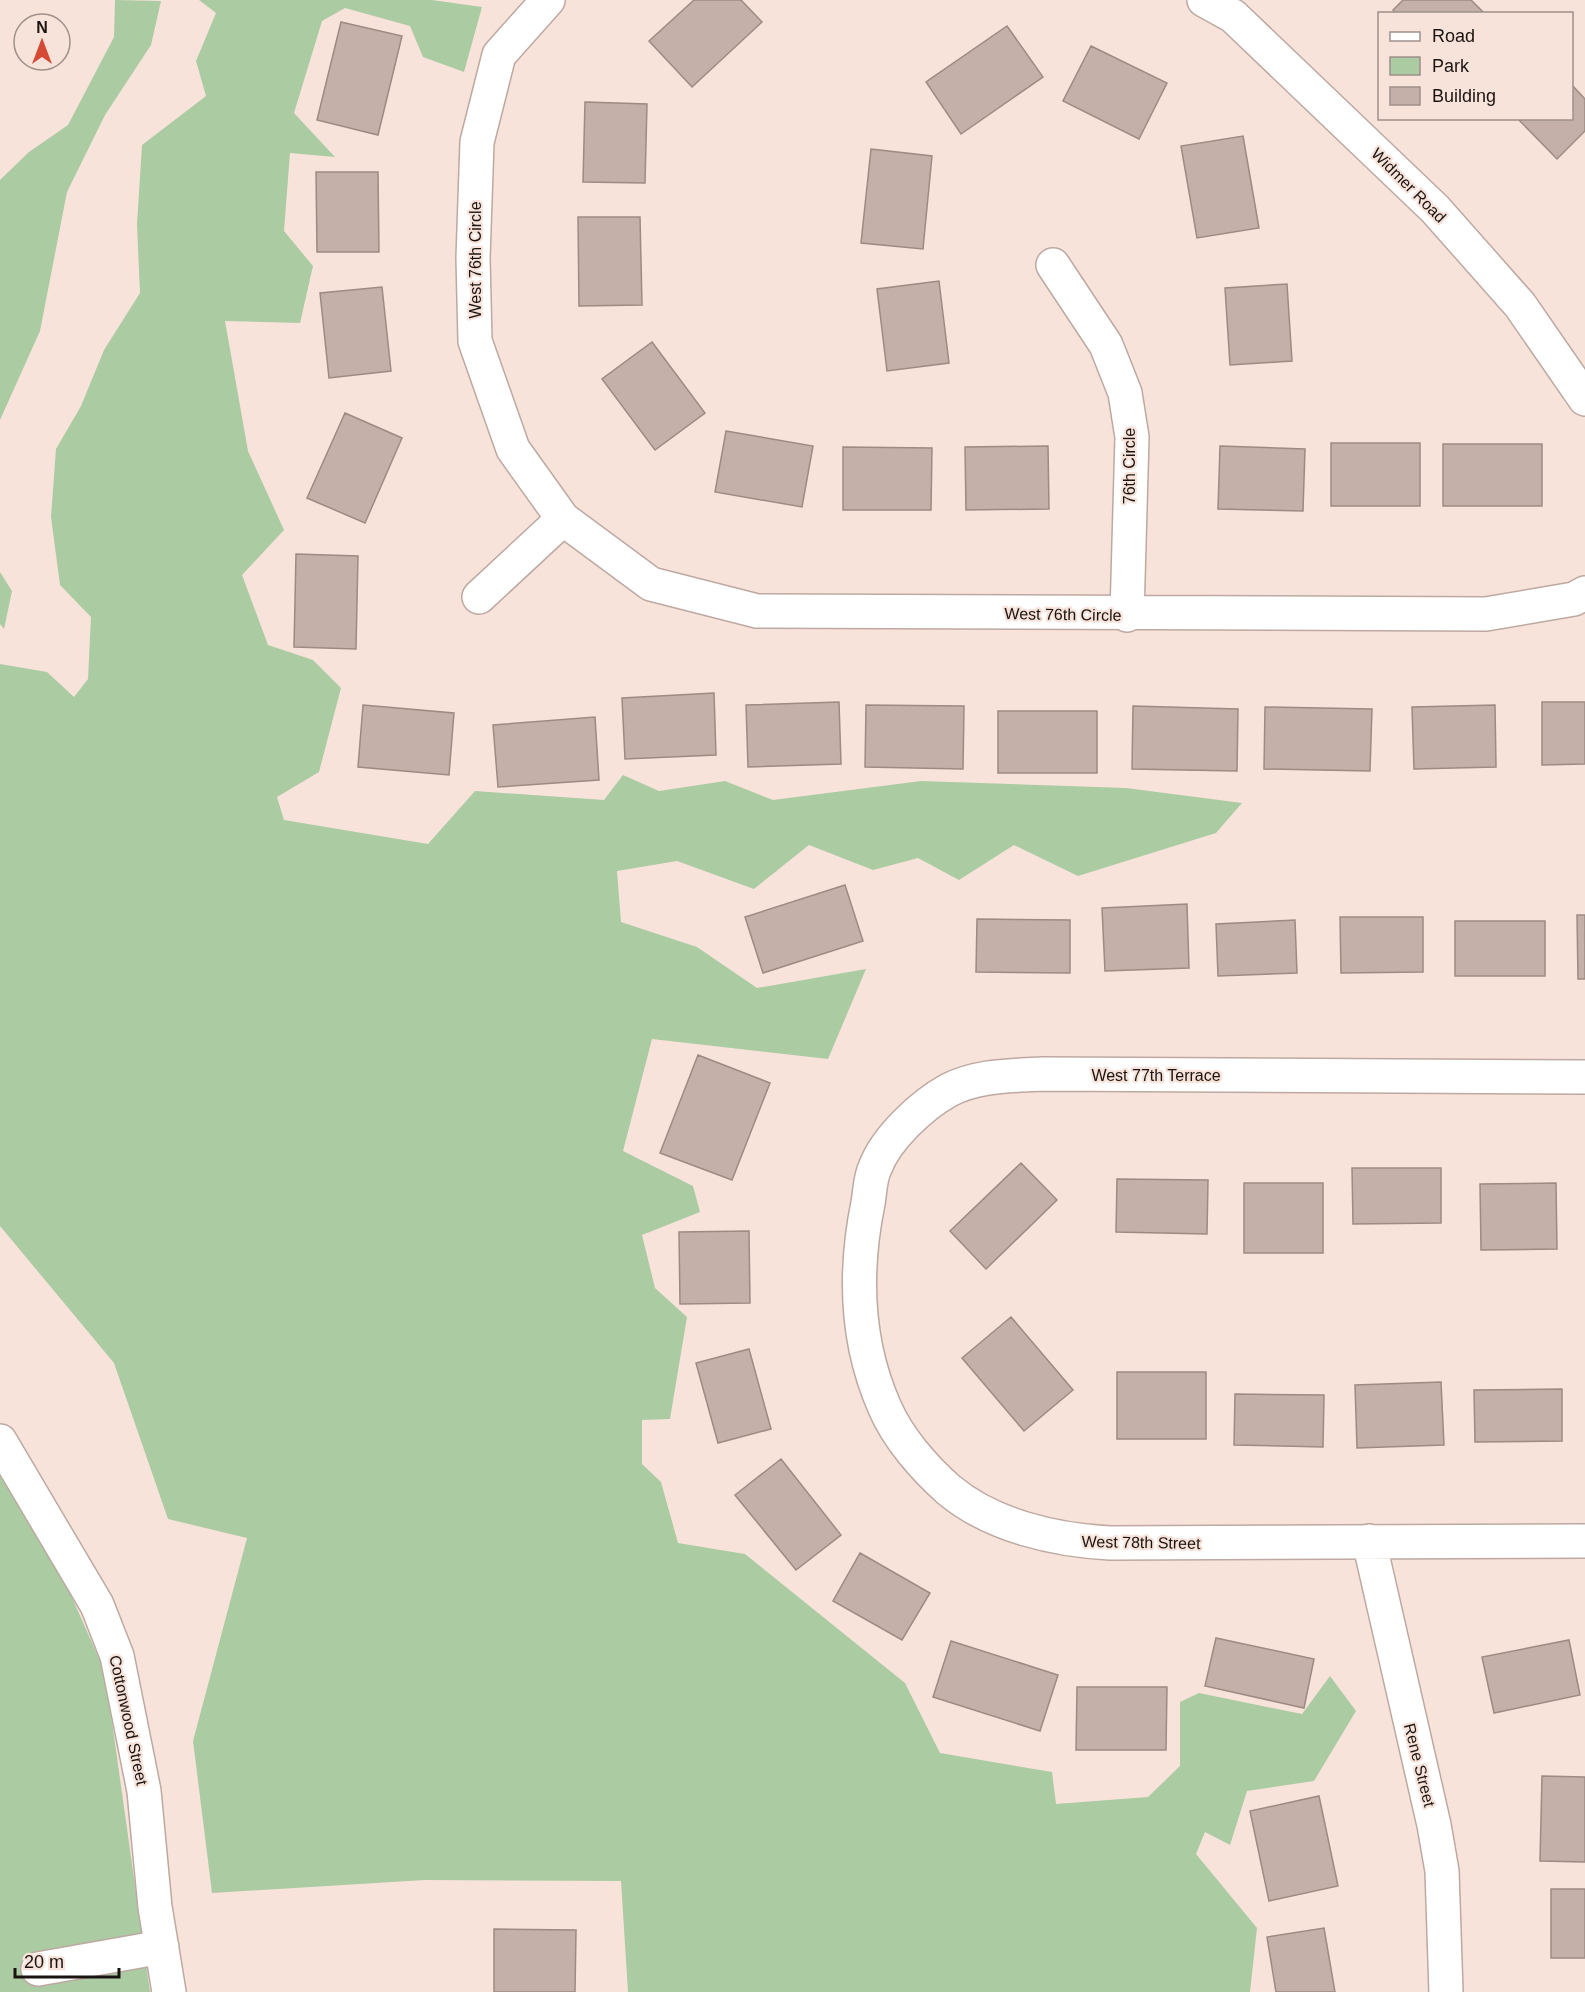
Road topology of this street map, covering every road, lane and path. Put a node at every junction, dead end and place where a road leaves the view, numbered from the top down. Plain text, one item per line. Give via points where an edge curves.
1 (548, 0) edge
2 (1204, 0) edge
3 (1053, 265) dead end
4 (1585, 399) edge
5 (563, 519) junction
6 (1585, 593) edge
7 (479, 597) dead end
8 (1127, 615) junction
9 (1585, 1077) edge
10 (860, 1276) joint
11 (0, 1441) edge
12 (1369, 1541) junction
13 (1585, 1541) edge
14 (162, 1947) junction
15 (38, 1969) dead end
16 (169, 1992) edge
17 (1446, 1992) edge

1 - 5 street, West 76th Circle via 499,55 477,142 475,341 513,449
2 - 4 street, Widmer Road via 1233,16 1435,209 1520,305
3 - 8 street, 76th Circle via 1106,345 1125,393 1132,437
5 - 7 street
5 - 8 street, West 76th Circle via 651,584 757,611
6 - 8 street, West 76th Circle via 1574,599 1486,614
9 - 10 street, West 77th Terrace via 990,1077 950,1090 906,1120 875,1167 860,1243
10 - 12 street, West 78th Street via 860,1311 868,1364 886,1410 916,1456 950,1491 1006,1524 1072,1541
11 - 14 street, Cottonwood Street via 97,1605 117,1656 144,1791
12 - 13 street, West 78th Street
12 - 17 street, Rene Street via 1442,1871
14 - 15 street
14 - 16 street, Cottonwood Street

